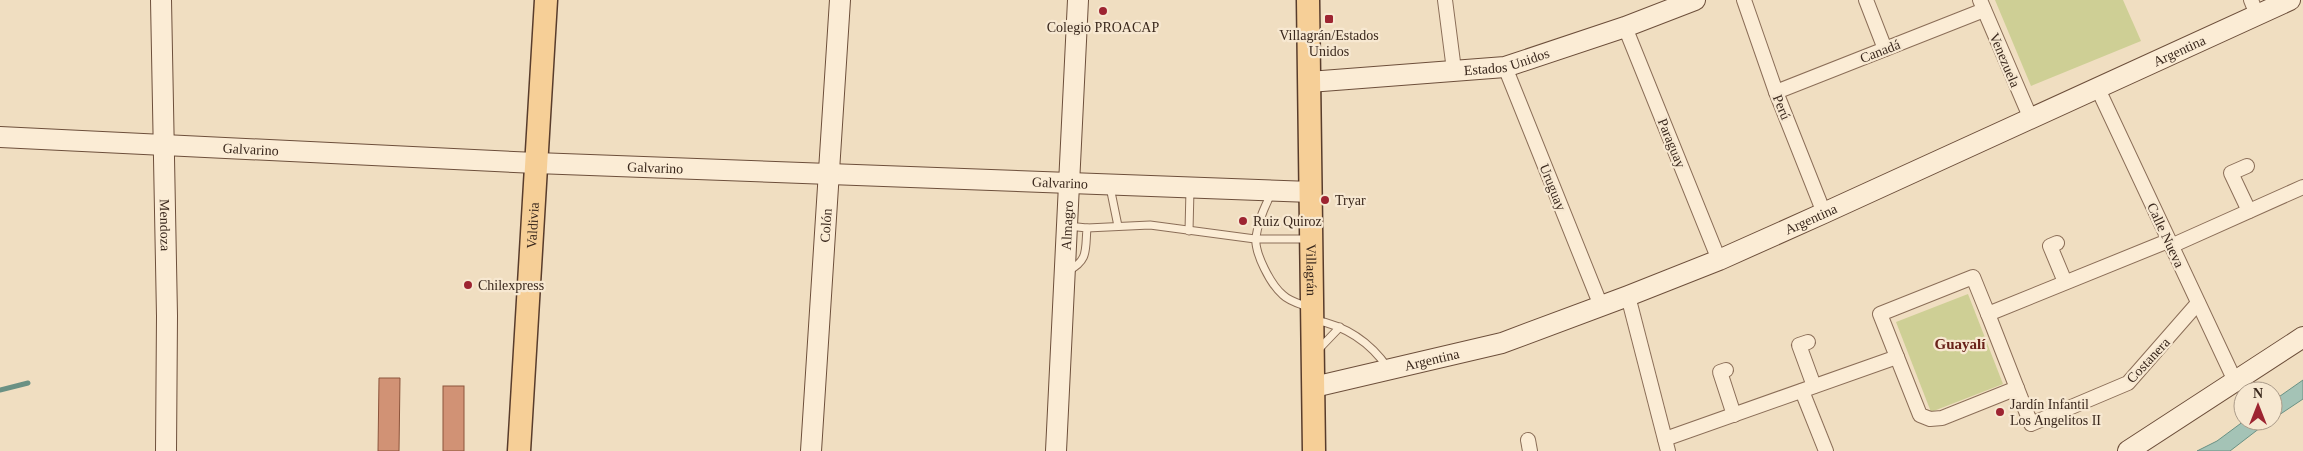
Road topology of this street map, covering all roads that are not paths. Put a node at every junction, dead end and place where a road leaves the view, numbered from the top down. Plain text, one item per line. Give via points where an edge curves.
1 (162, 0) edge
2 (546, 0) edge
3 (840, 0) edge
4 (1078, 0) edge
5 (1308, 0) edge
6 (1445, 0) edge
7 (1696, 0) edge
8 (1744, 0) edge
9 (1866, 0) edge
10 (2290, 0) edge
11 (1982, 5) edge
12 (2254, 8) edge
13 (1625, 27) junction
14 (1885, 49) junction
15 (1505, 68) junction
16 (1454, 70) junction
17 (1309, 82) junction
18 (2098, 89) junction
19 (1776, 92) junction
20 (2031, 119) junction
21 (0, 137) edge
22 (164, 145) junction
23 (536, 163) junction
24 (2247, 166) dead end
25 (828, 175) junction
26 (1069, 185) junction
27 (1110, 186) junction
28 (2303, 187) edge
29 (1190, 188) junction
30 (1273, 191) junction
31 (1310, 192) junction
32 (2249, 211) junction
33 (1824, 213) junction
34 (1067, 226) junction
35 (1118, 226) junction
36 (1087, 228) junction
37 (1189, 231) junction
38 (1255, 239) junction
39 (1311, 239) junction
40 (2057, 243) dead end
41 (2170, 243) junction
42 (1718, 260) junction
43 (1065, 272) junction
44 (2065, 282) junction
45 (1628, 296) junction
46 (2198, 303) junction
47 (1600, 306) junction
48 (1312, 314) junction
49 (1988, 314) junction
50 (1340, 327) junction
51 (2303, 337) edge
52 (1808, 342) dead end
53 (1313, 356) junction
54 (1897, 357) junction
55 (1389, 370) junction
56 (1726, 370) dead end
57 (2235, 381) joint
58 (2233, 382) edge
59 (1314, 387) junction
60 (1808, 388) junction
61 (2017, 388) junction
62 (1734, 415) junction
63 (1666, 445) edge
64 (166, 451) edge
65 (519, 451) edge
66 (811, 451) edge
67 (1056, 451) edge
68 (1314, 451) edge
69 (1826, 451) edge
70 (2128, 451) edge

1 - 22 main road, Mendoza
2 - 23 main road, Valdivia
3 - 25 main road, Colón
4 - 26 main road, Almagro
5 - 17 main road, Villagrán
6 - 16 street
7 - 13 main road, Estados Unidos
8 - 19 street, Perú
9 - 14 street
10 - 12 main road, Argentina
11 - 14 street, Canadá
11 - 20 street, Venezuela
12 - 18 main road, Argentina
13 - 15 main road, Estados Unidos
13 - 42 street, Paraguay
14 - 19 street, Canadá
15 - 16 main road, Estados Unidos
15 - 47 street, Uruguay
16 - 17 main road, Estados Unidos
17 - 31 main road, Villagrán
18 - 20 main road, Argentina
18 - 41 street, Calle Nueva
19 - 33 street, Perú
20 - 33 main road, Argentina
21 - 22 main road, Galvarino
22 - 23 main road, Galvarino
22 - 64 main road, Mendoza
23 - 25 main road, Galvarino
23 - 65 main road, Valdivia
24 - 32 street via 2231,173
25 - 26 main road, Galvarino
25 - 66 main road, Colón
26 - 27 main road, Galvarino
26 - 34 main road, Almagro
27 - 29 main road, Galvarino
27 - 35 lane
28 - 32 street
29 - 30 main road, Galvarino
29 - 37 lane
30 - 31 main road, Galvarino
30 - 38 lane via 1262,212
31 - 39 main road, Villagrán
32 - 41 street
33 - 42 main road, Argentina
34 - 36 lane
34 - 43 main road, Almagro
35 - 36 lane
35 - 37 lane via 1150,225
36 - 43 lane via 1085,257 1079,265
37 - 38 lane
38 - 39 lane
38 - 48 lane via 1268,276 1284,296
39 - 48 main road, Villagrán
40 - 44 street via 2050,246
41 - 44 street
41 - 46 street, Calle Nueva
42 - 45 main road, Argentina
43 - 67 main road, Almagro
44 - 49 street
45 - 47 main road, Argentina
45 - 63 street
46 - 57 street, Calle Nueva
46 - 61 street, Costanera via 2128,384 2031,424
47 - 55 main road, Argentina via 1502,343
48 - 50 lane
48 - 53 main road, Villagrán
49 - 54 street via 1973,277 1880,314
49 - 61 street
50 - 53 lane
50 - 55 lane via 1365,342
51 - 57 main road
52 - 60 street via 1799,345
53 - 59 main road, Villagrán
54 - 60 street
54 - 61 street via 1920,415 1930,419 1942,418
55 - 59 main road, Argentina
56 - 62 street via 1720,372
58 - 70 main road
59 - 68 main road, Villagrán
60 - 62 street
60 - 69 street
62 - 63 street

